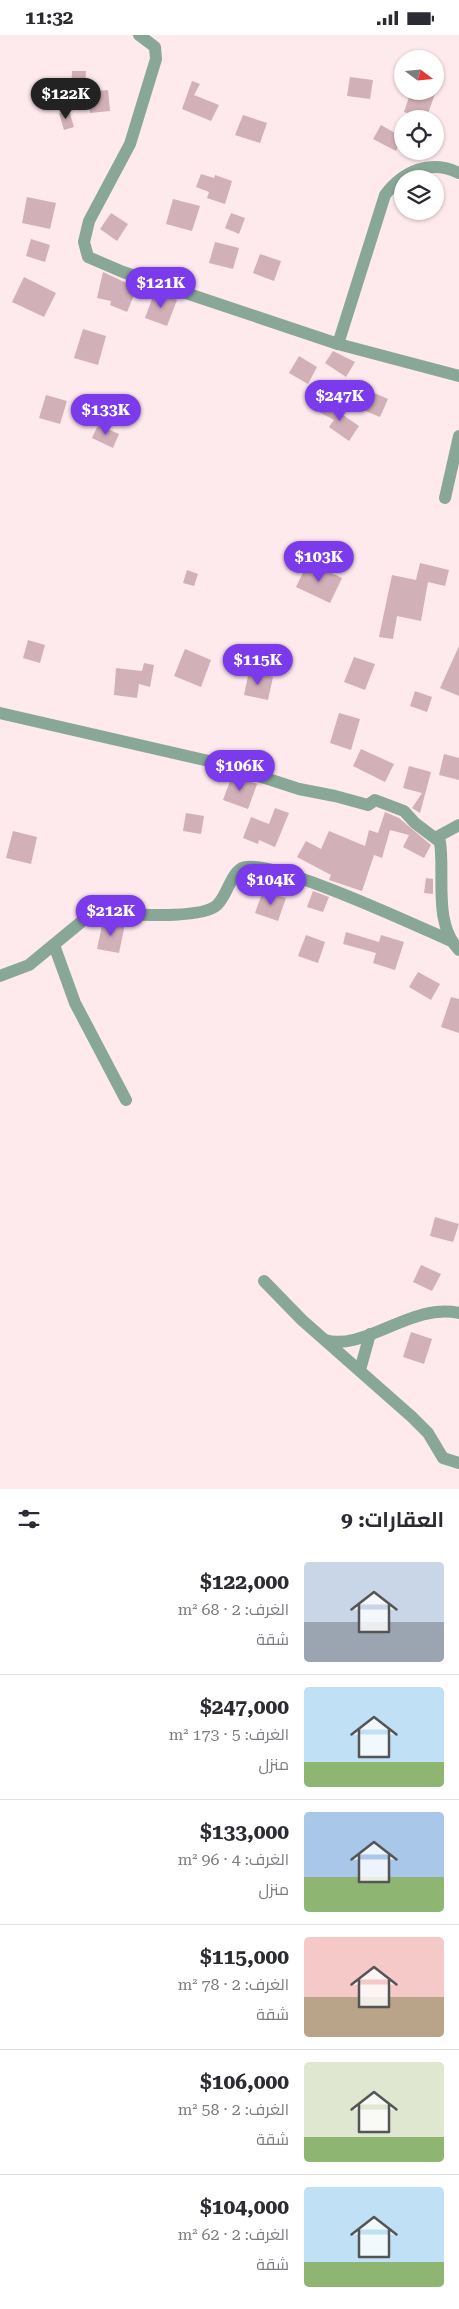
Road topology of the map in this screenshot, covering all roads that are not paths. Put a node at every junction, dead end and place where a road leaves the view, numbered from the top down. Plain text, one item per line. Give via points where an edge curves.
1 (139, 35) edge
2 (459, 173) edge
3 (338, 344) junction
4 (459, 376) edge
5 (459, 436) edge
6 (445, 498) dead end
7 (0, 713) edge
8 (459, 825) edge
9 (437, 837) junction
10 (449, 940) junction
11 (54, 945) junction
12 (459, 950) edge
13 (0, 976) edge
14 (126, 1100) dead end
15 (264, 1281) dead end
16 (459, 1313) edge
17 (370, 1333) junction
18 (324, 1339) junction
19 (360, 1370) junction
20 (459, 1463) edge

1 - 3 street via 153,44 156,59 130,144 85,232 88,257 123,272
2 - 3 street via 438,167 416,170 398,179 385,195
3 - 4 street
5 - 6 street
7 - 9 street via 222,764 313,793 335,795 368,805 375,800 396,806
8 - 9 street
9 - 10 street via 442,851 442,901
10 - 11 street via 331,888 252,867 243,868 215,907 203,912 179,915 97,913 86,918
10 - 12 street
11 - 13 street via 29,965
11 - 14 street via 75,1003
15 - 18 street
16 - 17 street via 444,1311 421,1316
17 - 18 street via 349,1342
17 - 19 street
18 - 19 street
19 - 20 street via 428,1433 444,1457

